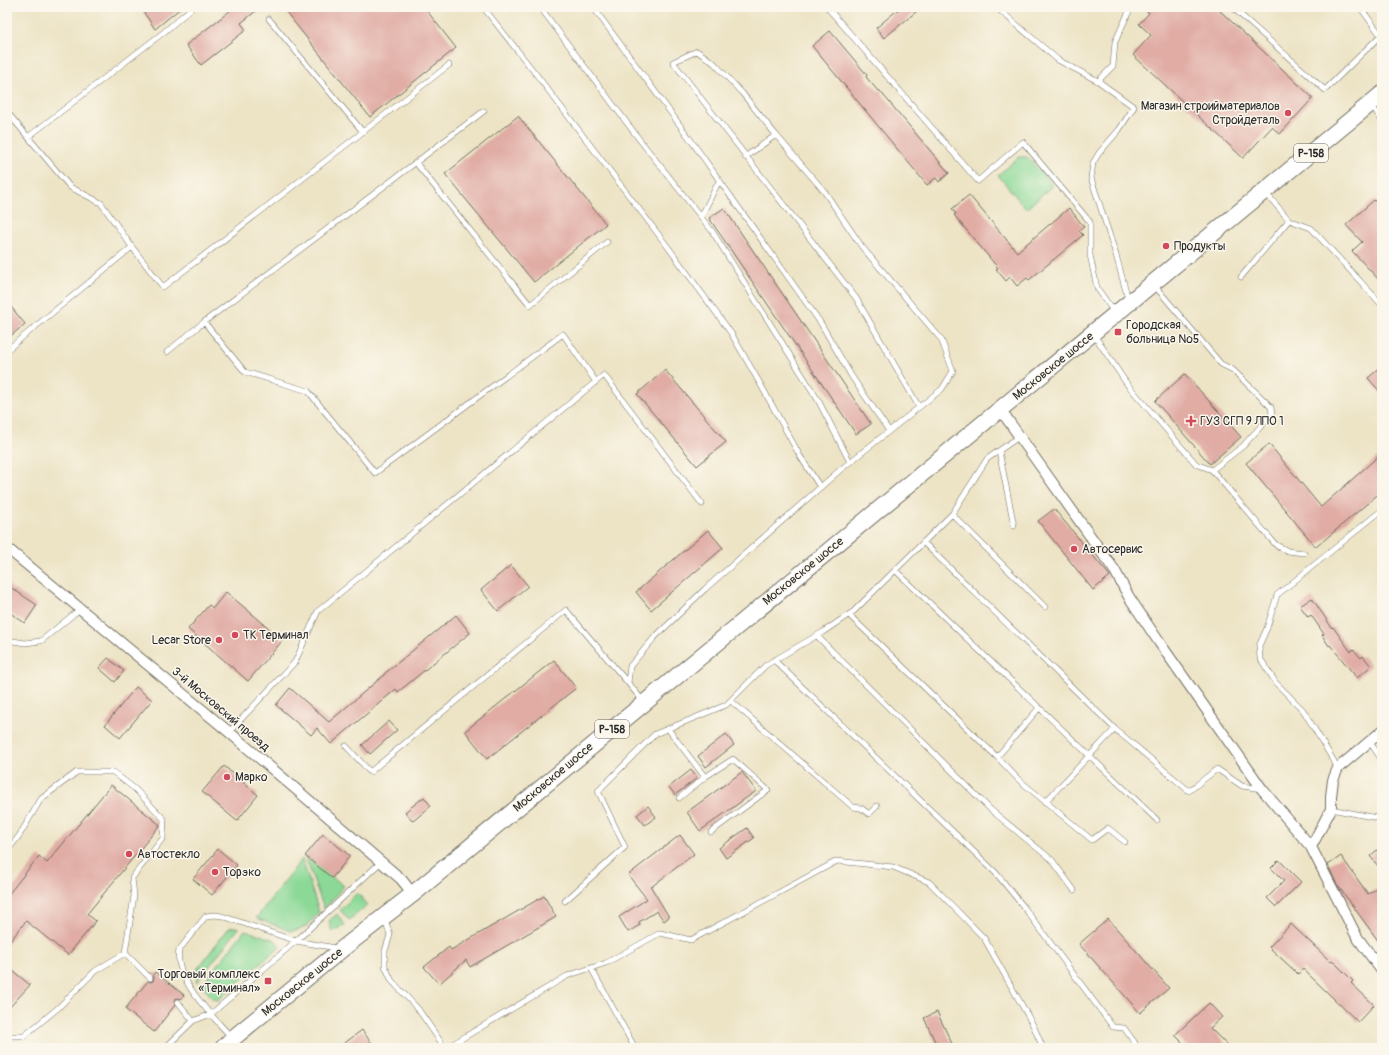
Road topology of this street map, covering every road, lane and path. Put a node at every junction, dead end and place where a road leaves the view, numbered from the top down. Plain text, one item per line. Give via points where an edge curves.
1 (193, 7) edge
2 (483, 7) edge
3 (540, 7) edge
4 (593, 7) edge
5 (826, 7) edge
6 (996, 7) edge
7 (1131, 7) edge
8 (1232, 7) edge
9 (1360, 7) edge
10 (269, 19) dead end
11 (1382, 35) edge
12 (449, 65) dead end
13 (1098, 81) junction
14 (1376, 99) edge
15 (484, 111) dead end
16 (7, 112) edge
17 (1382, 121) edge
18 (363, 132) junction
19 (776, 135) junction
20 (28, 137) junction
21 (745, 157) junction
22 (416, 162) junction
23 (719, 181) junction
24 (1264, 192) junction
25 (701, 217) junction
26 (1289, 220) junction
27 (607, 242) dead end
28 (132, 247) junction
29 (1241, 277) dead end
30 (1153, 284) junction
31 (1129, 304) junction
32 (1382, 305) edge
33 (1116, 315) junction
34 (204, 322) junction
35 (1093, 334) junction
36 (7, 350) edge
37 (167, 352) dead end
38 (596, 382) junction
39 (919, 407) junction
40 (1000, 409) junction
41 (889, 431) junction
42 (1020, 436) junction
43 (999, 451) junction
44 (850, 462) junction
45 (1212, 470) junction
46 (820, 487) junction
47 (702, 504) dead end
48 (1382, 510) edge
49 (952, 514) junction
50 (1014, 526) dead end
51 (924, 542) junction
52 (7, 548) edge
53 (1304, 553) dead end
54 (895, 570) junction
55 (1045, 607) dead end
56 (80, 609) junction
57 (848, 615) junction
58 (817, 636) junction
59 (7, 640) edge
60 (774, 660) junction
61 (628, 683) junction
62 (731, 701) junction
63 (644, 702) junction
64 (1039, 708) junction
65 (668, 729) junction
66 (1115, 729) junction
67 (1382, 731) edge
68 (230, 732) junction
69 (1369, 741) junction
70 (346, 746) dead end
71 (1089, 756) junction
72 (996, 757) junction
73 (1382, 760) edge
74 (1338, 768) junction
75 (705, 777) junction
76 (1262, 789) junction
77 (679, 798) dead end
78 (1045, 802) junction
79 (877, 806) dead end
80 (1331, 809) junction
81 (1382, 819) edge
82 (1157, 820) dead end
83 (711, 832) dead end
84 (1125, 842) dead end
85 (1311, 847) junction
86 (7, 851) edge
87 (381, 862) junction
88 (1074, 890) dead end
89 (413, 894) junction
90 (565, 901) dead end
91 (384, 916) junction
92 (296, 941) junction
93 (342, 949) junction
94 (125, 953) junction
95 (591, 968) junction
96 (1382, 971) edge
97 (150, 978) dead end
98 (178, 1002) dead end
99 (211, 1014) junction
100 (193, 1021) junction
101 (7, 1036) edge
102 (228, 1043) edge
103 (164, 1048) edge
104 (446, 1048) edge
105 (635, 1048) edge
106 (1043, 1048) edge
107 (1134, 1048) edge

1 - 20 lane
2 - 46 lane via 731,333
3 - 25 lane
4 - 23 lane
5 - 33 lane via 978,181 1023,142 1090,222 1090,255 1097,288
6 - 13 lane via 1058,60
7 - 13 lane via 1115,42 1113,66
8 - 11 lane via 1325,90
9 - 11 lane
10 - 18 lane
12 - 18 lane
13 - 31 lane via 1134,107 1120,130 1099,152 1093,163 1091,178
14 - 17 lane
14 - 24 main road, Московское шоссе / Р-158
15 - 22 lane
16 - 20 lane
18 - 28 lane via 163,287
19 - 21 lane
19 - 21 lane via 714,63 697,51 673,62
19 - 39 lane via 824,191 862,247 941,339 953,370 942,389
20 - 28 lane via 70,187 101,203
21 - 39 lane via 856,298
22 - 27 lane via 530,305
22 - 34 lane
23 - 25 lane
23 - 41 lane via 820,322
24 - 26 lane
24 - 30 main road, Московское шоссе / Р-158
25 - 44 lane via 788,350 818,400
26 - 29 lane
26 - 32 lane via 1311,228
28 - 36 lane
30 - 31 main road, Московское шоссе / Р-158
30 - 45 lane via 1221,364 1233,370 1271,408 1272,414 1243,446
31 - 33 main road, Московское шоссе / Р-158
33 - 35 main road, Московское шоссе / Р-158
34 - 37 lane
34 - 38 lane via 245,372 308,391 375,473 563,334
35 - 40 main road, Московское шоссе / Р-158
35 - 45 lane via 1127,384 1196,464
38 - 47 lane via 604,374
38 - 68 lane via 318,611 295,662
39 - 41 lane
40 - 42 street
40 - 63 main road, Московское шоссе / Р-158
41 - 44 lane
42 - 43 lane
42 - 76 street via 1115,571 1159,642
43 - 49 lane via 987,459
43 - 50 lane
44 - 46 lane
45 - 53 lane via 1276,545 1288,551
46 - 61 lane via 655,637 630,666
48 - 74 lane via 1277,595 1259,646 1260,658 1276,682 1304,710
49 - 51 lane
49 - 55 lane
51 - 54 lane
51 - 66 lane
52 - 56 street, 3-й Московский проезд
54 - 57 lane
54 - 64 lane
56 - 59 lane via 41,641 25,643
56 - 68 street, 3-й Московский проезд
57 - 58 lane
57 - 72 lane
58 - 60 lane
58 - 88 lane via 991,810 1052,860
60 - 62 lane
60 - 107 lane via 996,873 1113,1027 1124,1028 1135,1043
61 - 63 lane
61 - 70 lane via 566,610 370,772
62 - 65 lane
62 - 79 lane via 853,807 861,808 868,814
63 - 89 main road, Московское шоссе / Р-158
64 - 71 lane
64 - 72 lane
65 - 75 lane
65 - 90 lane via 655,734 598,791 624,847
66 - 71 lane
66 - 76 lane via 1189,791 1217,769 1242,786
67 - 69 street
68 - 87 street, 3-й Московский проезд
69 - 73 lane
69 - 74 street
71 - 78 lane
71 - 82 lane
72 - 78 lane
74 - 80 street via 1333,780
75 - 77 lane
75 - 83 lane via 733,759 768,790
76 - 85 street
78 - 84 lane via 1092,840 1108,828
80 - 81 lane
80 - 85 street
85 - 96 street via 1357,937
86 - 94 lane via 20,836 41,799 77,772 113,772 135,789 164,819 163,838 132,878 134,896
87 - 89 street, 3-й Московский проезд via 401,879
87 - 92 lane
89 - 91 main road, Московское шоссе / Р-158
91 - 93 main road, Московское шоссе / Р-158
91 - 104 lane via 390,935 385,951 385,966 392,981 418,1009
92 - 93 lane
92 - 99 lane
92 - 99 lane via 222,916 206,916 179,950 178,957 180,968 192,990
93 - 102 main road, Московское шоссе / Р-158
94 - 97 lane
94 - 101 lane via 95,971 58,1008 24,1036
95 - 104 lane via 567,976
95 - 105 lane
95 - 106 lane via 606,963 660,933 691,940 837,861 893,866 929,882 984,938 1033,1025
98 - 100 lane
99 - 100 lane
99 - 102 lane
100 - 103 lane

